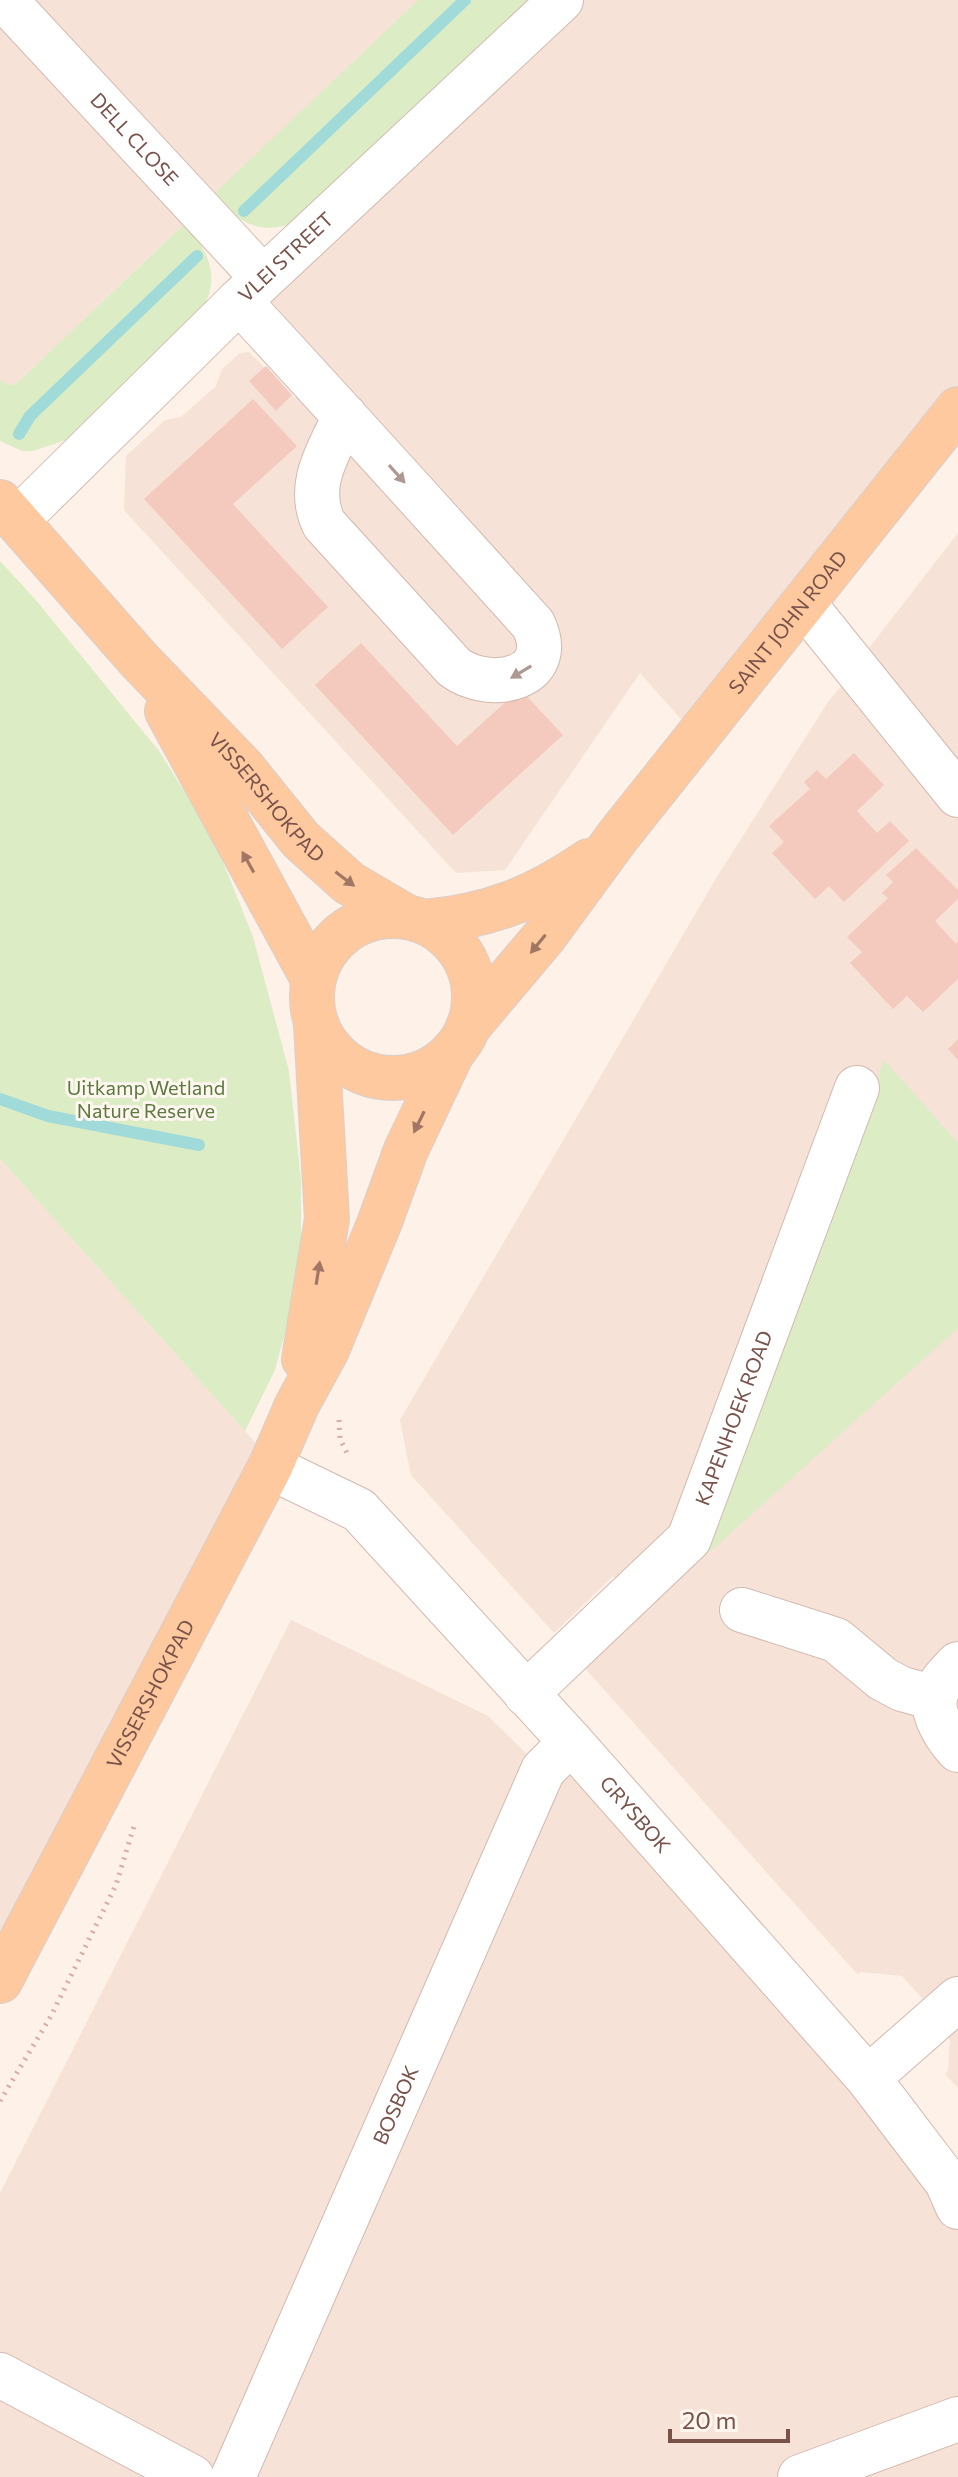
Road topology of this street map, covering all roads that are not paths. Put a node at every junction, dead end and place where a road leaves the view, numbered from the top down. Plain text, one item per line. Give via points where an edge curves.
1 (5, 0) edge
2 (561, 0) edge
3 (251, 290) junction
4 (958, 409) edge
5 (345, 416) junction
6 (8, 511) edge
7 (804, 604) junction
8 (139, 660) junction
9 (958, 795) edge
10 (618, 836) junction
11 (416, 919) junction
12 (313, 979) junction
13 (316, 1025) junction
14 (461, 1039) junction
15 (857, 1088) dead end
16 (297, 1405) junction
17 (270, 1467) junction
18 (742, 1610) dead end
19 (946, 1681) edge
20 (526, 1694) junction
21 (571, 1742) junction
22 (958, 1750) edge
23 (0, 1981) edge
24 (958, 1999) edge
25 (868, 2078) junction
26 (958, 2207) edge
27 (0, 2375) edge
28 (958, 2419) edge
29 (192, 2477) edge
30 (233, 2477) edge
31 (800, 2477) edge

1 - 3 street, DELL CLOSE
2 - 3 street, VLEI STREET
3 - 5 street, DELL CLOSE
3 - 6 street, VLEI STREET
4 - 7 main road, SAINT JOHN ROAD
5 -> 5 street, DELL CLOSE via 533,624 539,648 522,675 493,682 454,667 324,524 317,481
6 - 8 main road, VISSERSHOKPAD
7 - 9 street
7 - 10 main road, SAINT JOHN ROAD
8 -> 11 main road, VISSERSHOKPAD via 243,768 312,851 349,883
12 -> 8 main road, VISSERSHOKPAD
10 - 11 main road, SAINT JOHN ROAD via 557,883 523,900 480,914
10 -> 14 main road, SAINT JOHN ROAD
11 - 12 main road via 372,918 340,934
11 - 14 main road via 443,933 468,966 474,1006
12 - 13 main road
13 - 14 main road via 340,1059 377,1077 419,1074 438,1065
16 -> 13 main road, VISSERSHOKPAD via 327,1219
14 -> 16 main road, VISSERSHOKPAD via 406,1150 327,1350
15 - 20 street, KAPENHOEK ROAD via 689,1539
16 - 17 main road, VISSERSHOKPAD
17 - 20 street, GRYSBOK via 359,1510
17 - 23 main road, VISSERSHOKPAD
18 - 19 street via 836,1640 902,1689
19 - 22 street via 938,1719
20 - 21 street, GRYSBOK
21 - 25 street, GRYSBOK
21 - 30 street, BOSBOK via 543,1770
24 - 25 street
25 - 26 street, GRYSBOK via 947,2182
27 - 29 street
28 - 31 street

